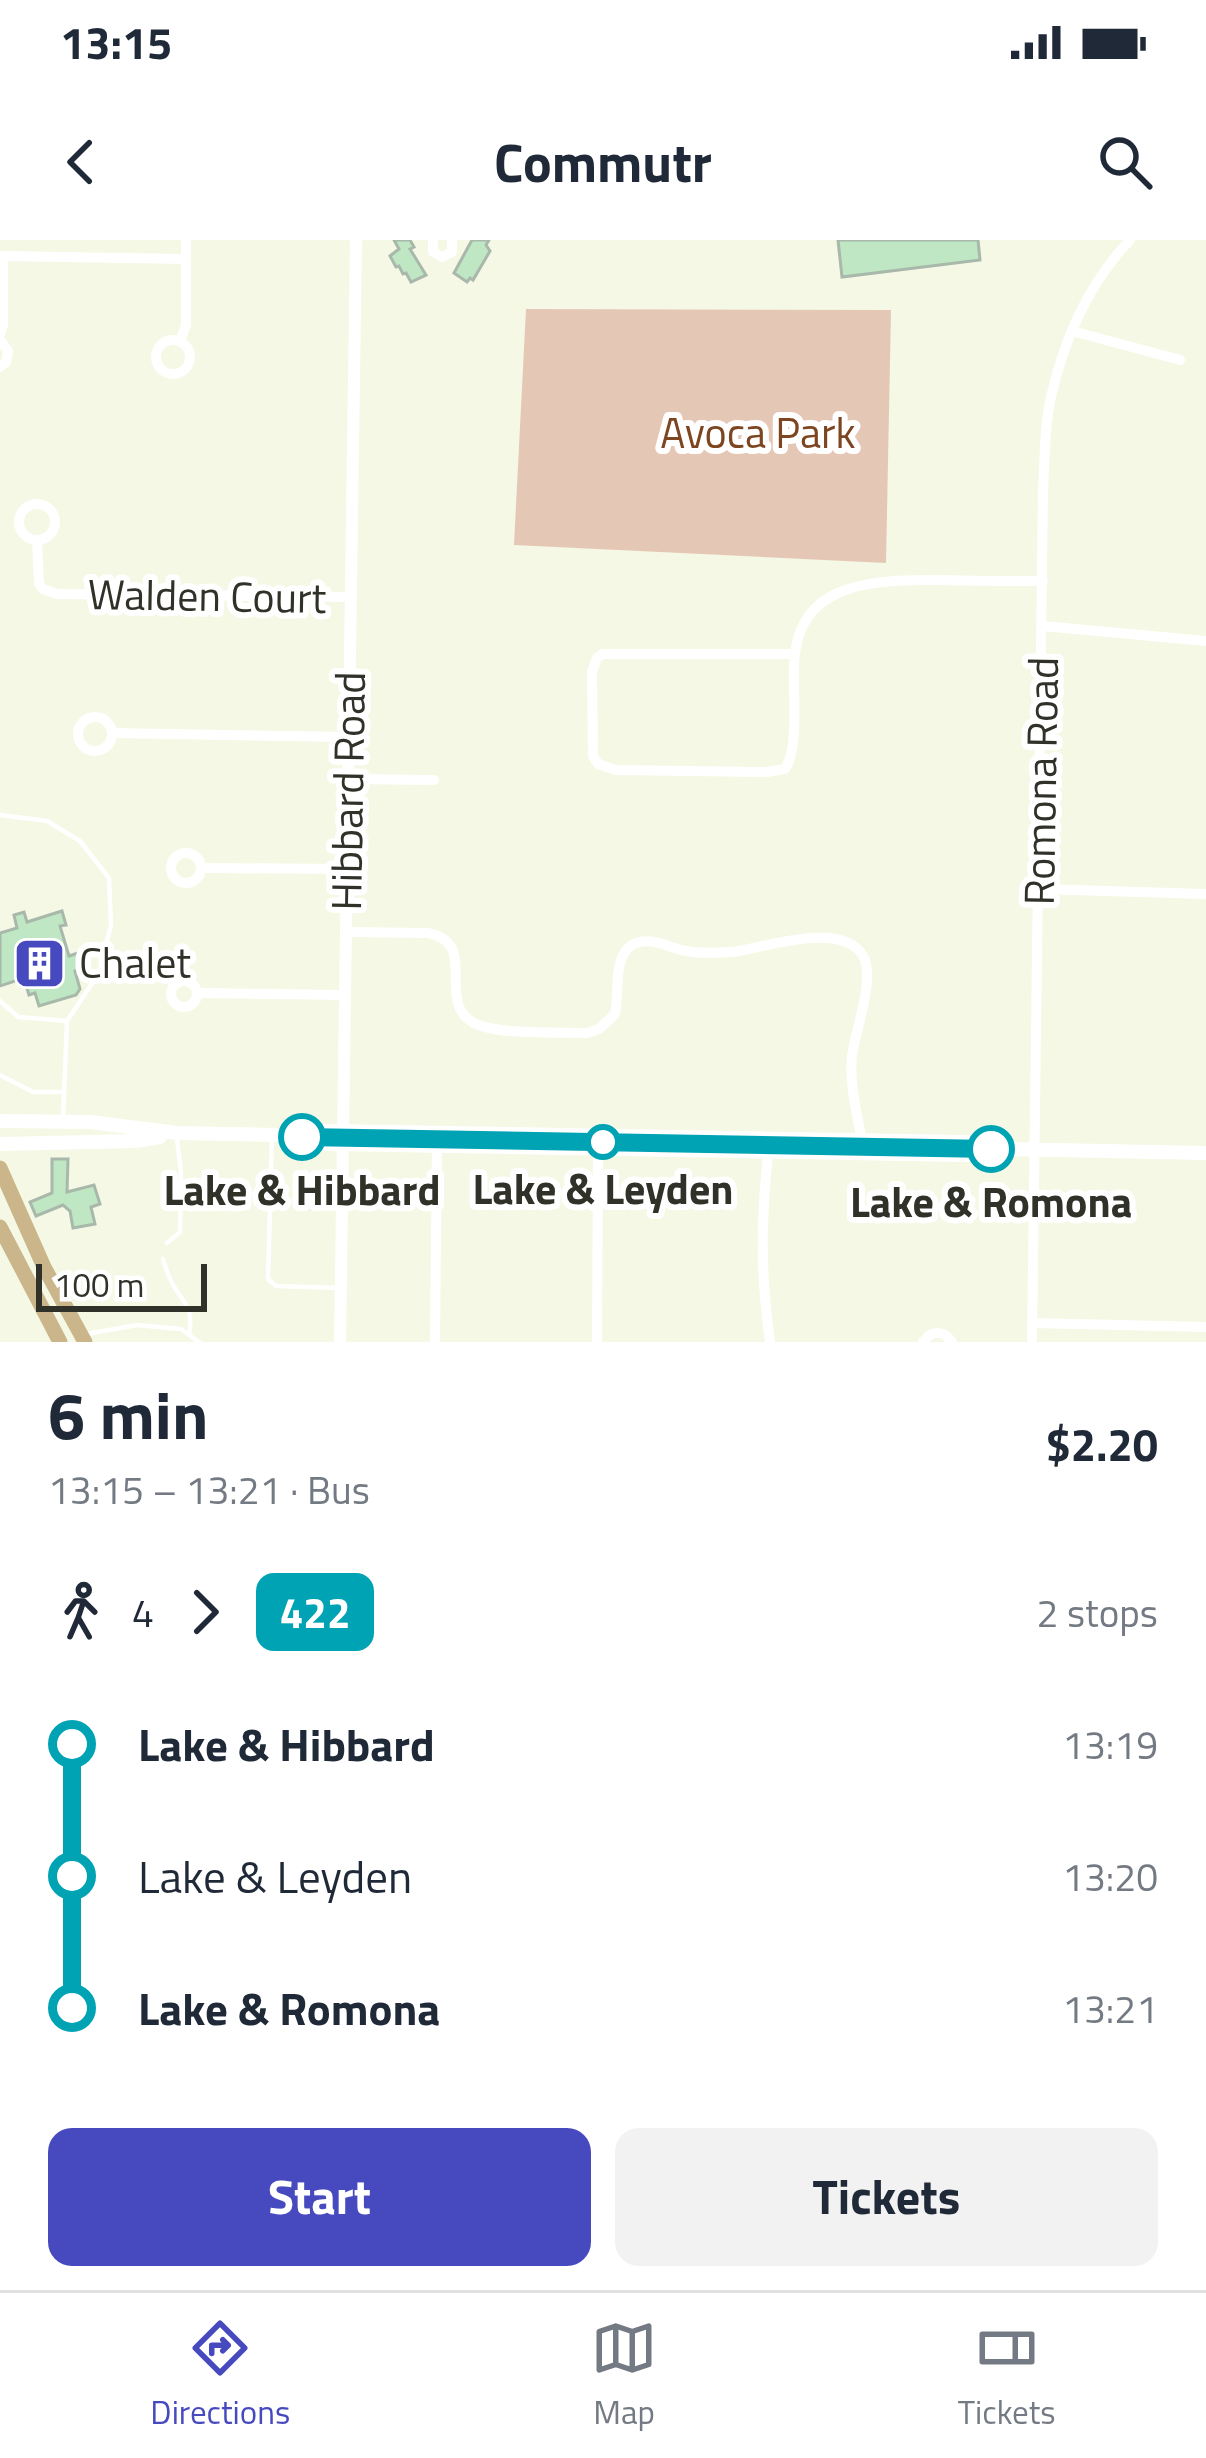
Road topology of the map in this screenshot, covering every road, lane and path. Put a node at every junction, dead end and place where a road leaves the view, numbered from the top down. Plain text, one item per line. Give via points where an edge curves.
1 (186, 240) edge
2 (356, 240) edge
3 (433, 240) edge
4 (452, 240) edge
5 (1130, 240) edge
6 (2, 256) edge
7 (186, 259) junction
8 (1072, 331) junction
9 (0, 337) edge
10 (180, 341) dead end
11 (1180, 360) dead end
12 (0, 367) edge
13 (38, 540) dead end
14 (1043, 581) junction
15 (350, 597) junction
16 (1043, 626) junction
17 (1206, 641) edge
18 (794, 654) junction
19 (112, 733) dead end
20 (348, 737) junction
21 (348, 778) junction
22 (434, 780) dead end
23 (0, 815) edge
24 (201, 868) dead end
25 (346, 869) junction
26 (1039, 889) junction
27 (1206, 894) edge
28 (346, 932) junction
29 (197, 993) dead end
30 (345, 995) junction
31 (0, 1001) edge
32 (68, 1022) junction
33 (0, 1075) edge
34 (63, 1092) junction
35 (0, 1120) edge
36 (63, 1122) junction
37 (177, 1133) junction
38 (272, 1136) junction
39 (343, 1138) junction
40 (437, 1139) junction
41 (598, 1142) junction
42 (0, 1144) edge
43 (770, 1145) junction
44 (863, 1147) junction
45 (1034, 1150) junction
46 (1206, 1153) edge
47 (0, 1168) edge
48 (0, 1227) edge
49 (167, 1244) dead end
50 (163, 1259) dead end
51 (340, 1288) junction
52 (1033, 1323) junction
53 (1188, 1326) junction
54 (1206, 1327) edge
55 (189, 1335) junction
56 (84, 1339) edge
57 (60, 1342) edge
58 (199, 1342) edge
59 (340, 1342) edge
60 (435, 1342) edge
61 (597, 1342) edge
62 (770, 1342) edge
63 (923, 1342) edge
64 (952, 1342) edge
65 (1032, 1342) edge
66 (1188, 1342) edge

1 - 7 street
2 - 15 street, Hibbard Road
3 - 4 street via 442,257 452,252
5 - 8 street, Romona Road
6 - 7 street
6 - 9 street
7 - 10 street
8 - 11 street
8 - 14 street, Romona Road via 1047,422
9 - 12 street via 8,351
13 - 15 street, Walden Court via 38,577 50,593
14 - 16 street, Romona Road
14 - 18 street via 853,586 813,612
15 - 20 street, Hibbard Road
16 - 17 street
16 - 26 street, Romona Road
18 - 18 street via 785,769 616,770 593,756 592,672 603,654
19 - 20 street
20 - 21 street, Hibbard Road
21 - 22 street
21 - 25 street, Hibbard Road
23 - 32 lane via 47,821 80,841 110,878 111,925 99,973
24 - 25 street
25 - 28 street, Hibbard Road
26 - 27 street
26 - 45 street, Romona Road
28 - 30 street, Hibbard Road
28 - 44 street via 446,940 456,957 458,1005 472,1022 587,1033 615,1014 620,963 640,941 704,953 804,938 850,944 867,967 852,1059
29 - 30 street
30 - 39 street, Hibbard Road
31 - 32 lane via 18,1017
32 - 34 lane
33 - 34 lane via 33,1092
34 - 36 lane
35 - 36 main road
36 - 37 main road
37 - 38 main road
37 - 42 main road via 135,1142
37 - 49 lane via 180,1232
38 - 39 main road
38 - 51 lane via 268,1279
39 - 40 main road
39 - 51 street, Hibbard Road
40 - 41 main road
40 - 60 street
41 - 43 main road
41 - 61 street
43 - 44 main road
43 - 62 street via 761,1261
44 - 45 main road
45 - 46 main road
45 - 52 street, Romona Road
47 - 56 main road
48 - 57 main road
50 - 55 lane via 188,1304
51 - 59 street, Hibbard Road
52 - 53 street
52 - 65 street, Romona Road
53 - 54 street
53 - 66 street
55 - 56 lane via 137,1325
55 - 58 lane
63 - 64 street via 938,1333

